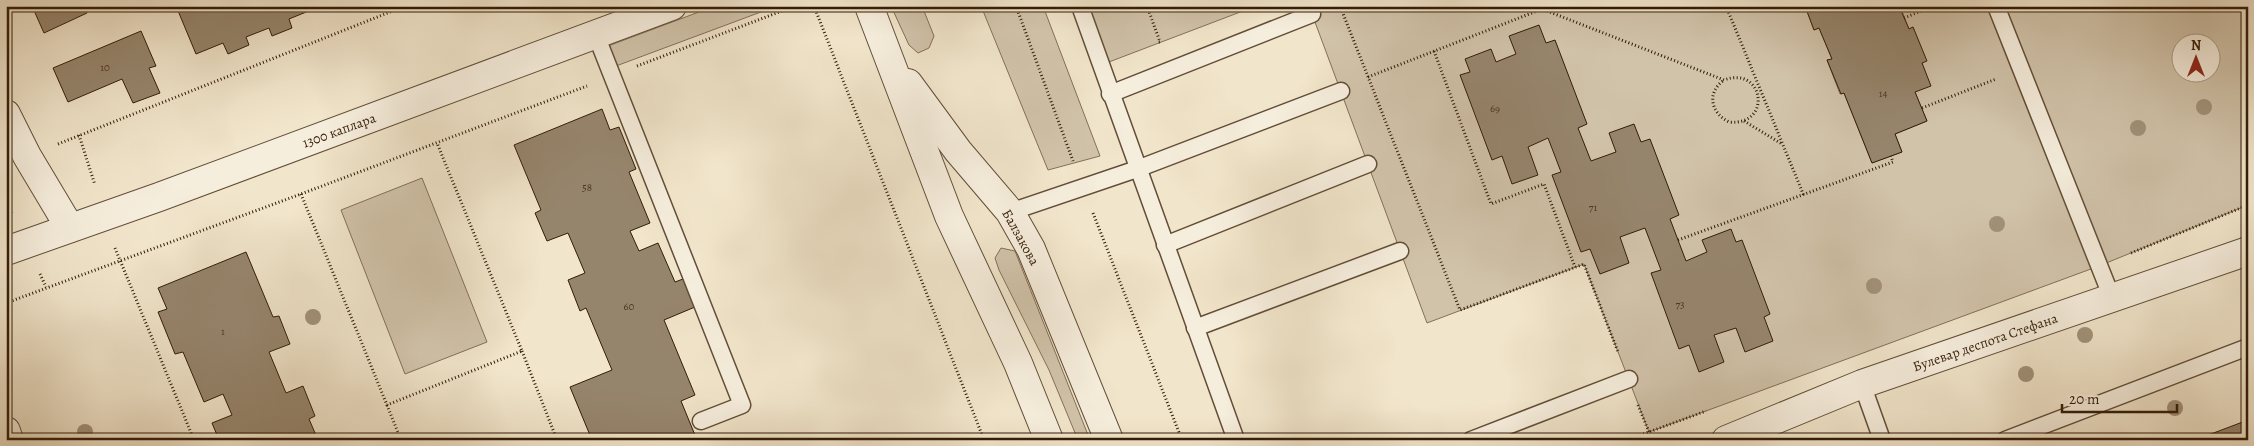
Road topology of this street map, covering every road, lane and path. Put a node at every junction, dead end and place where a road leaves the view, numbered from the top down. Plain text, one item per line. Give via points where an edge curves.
1 (405, 6) edge
2 (672, 6) edge
3 (796, 6) edge
4 (814, 6) edge
5 (869, 6) edge
6 (1016, 6) edge
7 (1147, 6) edge
8 (1340, 6) edge
9 (1523, 6) edge
10 (1726, 6) edge
11 (1933, 6) edge
12 (1996, 6) edge
13 (1083, 7) edge
14 (1542, 8) edge
15 (1312, 14) dead end
16 (1904, 18) dead end
17 (596, 34) junction
18 (1163, 41) dead end
19 (1434, 51) junction
20 (891, 59) junction
21 (2021, 69) junction
22 (612, 76) junction
23 (1368, 77) junction
24 (1724, 80) junction
25 (1341, 91) dead end
26 (1110, 94) junction
27 (1922, 108) dead end
28 (6, 114) edge
29 (1744, 121) junction
30 (79, 135) junction
31 (437, 143) junction
32 (1783, 145) junction
33 (27, 156) junction
34 (1890, 156) dead end
35 (1368, 164) dead end
36 (1137, 169) junction
37 (1082, 188) junction
38 (302, 194) junction
39 (1804, 196) junction
40 (1010, 212) junction
41 (105, 216) junction
42 (70, 228) junction
43 (1678, 240) dead end
44 (1165, 245) junction
45 (6, 250) edge
46 (1400, 251) dead end
47 (2248, 252) edge
48 (119, 260) junction
49 (1575, 267) junction
50 (2112, 298) junction
51 (6, 303) edge
52 (1196, 328) junction
53 (2248, 347) edge
54 (522, 351) junction
55 (1628, 379) junction
56 (1862, 384) junction
57 (388, 405) junction
58 (701, 421) dead end
59 (6, 431) edge
60 (1649, 432) dead end
61 (10, 440) edge
62 (194, 440) edge
63 (401, 440) edge
64 (557, 440) edge
65 (984, 440) edge
66 (1049, 440) edge
67 (1109, 440) edge
68 (1182, 440) edge
69 (1236, 440) edge
70 (1471, 440) edge
71 (1726, 440) edge
72 (1882, 440) edge
73 (2005, 440) edge

1 - 30 path
2 - 17 street, 1300 каплара
3 - 22 path
4 - 65 path
5 - 20 street, Балзакова
6 - 37 path
7 - 18 path via 1160,42 1153,45
8 - 23 path
9 - 14 path
10 - 32 path
11 - 16 path
12 - 21 lane
13 - 26 lane
14 - 19 path
14 - 24 path
15 - 26 lane
17 - 22 lane
17 - 41 street, 1300 каплара
19 - 23 path
19 - 49 path via 1491,204 1544,184
20 - 40 street, Балзакова via 958,150
20 - 66 street, Балзакова via 949,216 1018,363
21 - 27 path
21 - 50 lane
22 - 31 path
22 - 58 lane via 742,405
23 - 49 path via 1460,310
24 - 29 path via 1714,91 1716,114 1729,122
24 - 29 path via 1740,77 1753,84 1757,91 1756,112
25 - 36 lane
26 - 36 lane
28 - 33 street
29 - 32 path
30 - 33 path
30 - 41 path
31 - 38 path
31 - 54 path
32 - 39 path
33 - 42 street
34 - 39 path via 1893,162
35 - 44 lane
36 - 37 lane
36 - 44 lane
37 - 40 lane
37 - 68 path
38 - 48 path
38 - 57 path
39 - 43 path
40 - 67 street, Балзакова via 1031,249
41 - 42 street, 1300 каплара
41 - 48 path
42 - 45 street, 1300 каплара
44 - 52 lane
46 - 52 lane
47 - 50 street, Булевар деспота Стефана
48 - 51 path
48 - 62 path
49 - 55 path via 1584,264
50 - 56 street, Булевар деспота Стефана
52 - 69 lane
53 - 73 lane
54 - 57 path
54 - 64 path
55 - 60 path
55 - 70 lane
56 - 71 street, Булевар деспота Стефана
56 - 72 lane
57 - 63 path
59 - 61 street

